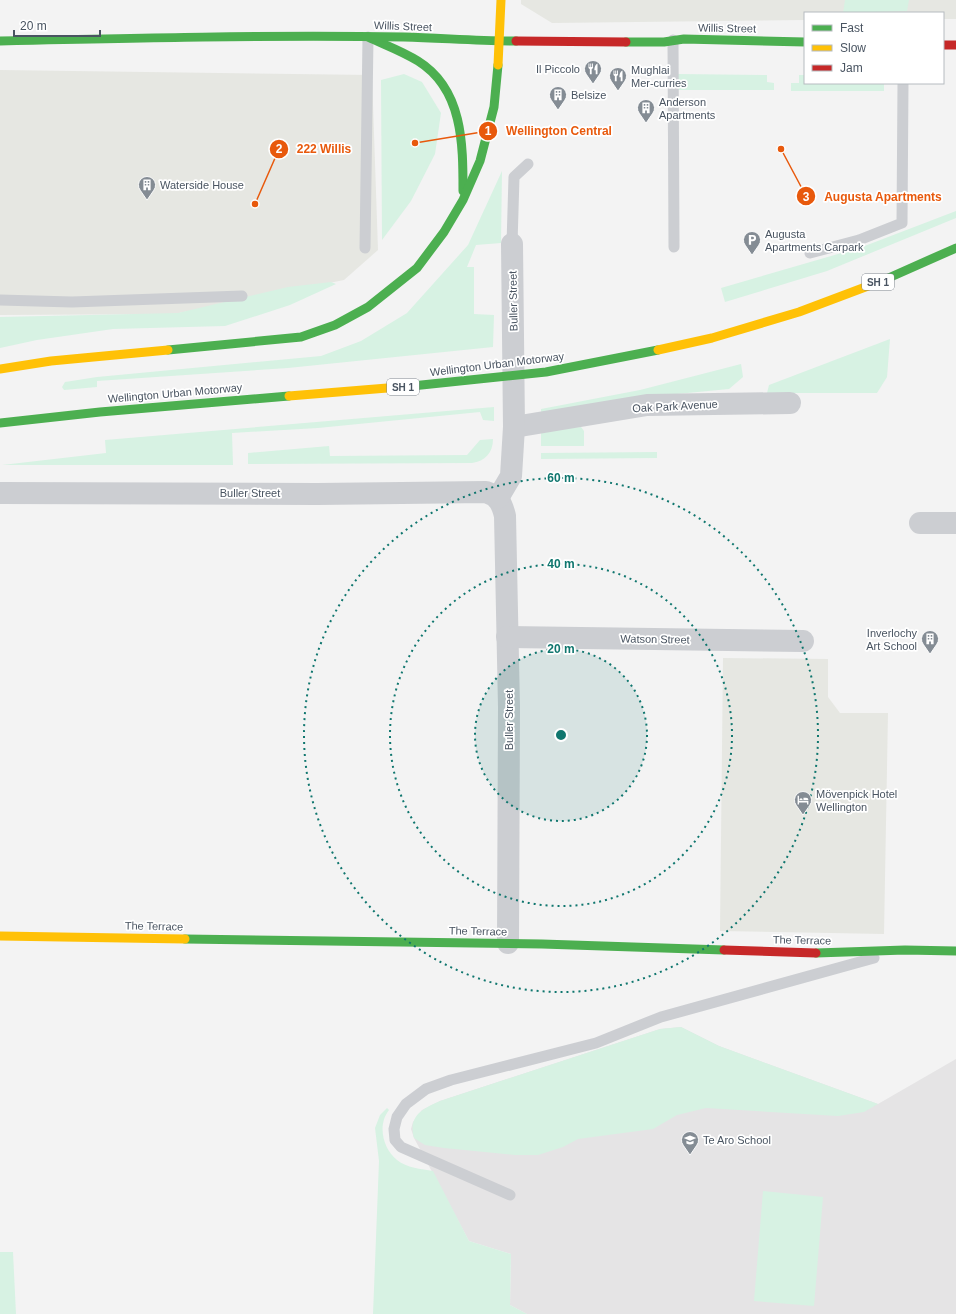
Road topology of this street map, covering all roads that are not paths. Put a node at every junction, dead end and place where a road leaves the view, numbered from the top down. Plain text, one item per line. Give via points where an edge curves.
1 (502, 0) edge
2 (368, 37) junction
3 (673, 40) junction
4 (0, 41) edge
5 (500, 41) junction
6 (804, 42) edge
7 (944, 45) edge
8 (956, 45) edge
9 (903, 84) edge
10 (528, 164) dead end
11 (463, 200) junction
12 (512, 244) joint
13 (674, 247) dead end
14 (365, 248) dead end
15 (956, 248) edge
16 (810, 253) dead end
17 (242, 296) dead end
18 (0, 300) edge
19 (0, 369) edge
20 (790, 403) dead end
21 (0, 423) edge
22 (514, 427) junction
23 (0, 493) edge
24 (498, 498) junction
25 (920, 523) dead end
26 (956, 523) edge
27 (507, 637) junction
28 (802, 641) dead end
29 (0, 936) edge
30 (508, 943) junction
31 (905, 950) junction
32 (956, 950) edge
33 (510, 1195) dead end

1 - 5 main road
2 - 4 main road, Willis Street
2 - 5 main road, Willis Street
2 - 11 main road via 423,64 448,92 458,112 462,133
2 - 14 lane
3 - 5 main road, Willis Street
3 - 6 main road, Willis Street
3 - 13 lane
5 - 11 main road via 494,107 488,136
7 - 8 main road
9 - 16 lane via 902,224 859,240
10 - 12 lane via 514,177
11 - 19 main road via 444,232 417,268 368,307 335,325 301,337 51,361
12 - 22 street, Buller Street
15 - 21 main road, Wellington Urban Motorway / SH 1 via 892,277 799,312 712,338 546,372
17 - 18 lane via 72,302
20 - 22 street, Oak Park Avenue via 647,405
22 - 24 street, Buller Street via 511,476
23 - 24 street, Buller Street via 486,492
24 - 27 street, Buller Street via 505,516
25 - 26 street
27 - 28 street, Watson Street
27 - 30 street, Buller Street
29 - 30 main road, The Terrace
30 - 31 main road, The Terrace via 807,954
31 - 32 main road, The Terrace
31 - 33 lane via 661,1017 596,1043 450,1080 426,1089 406,1104 397,1117 394,1128 395,1140 401,1147

